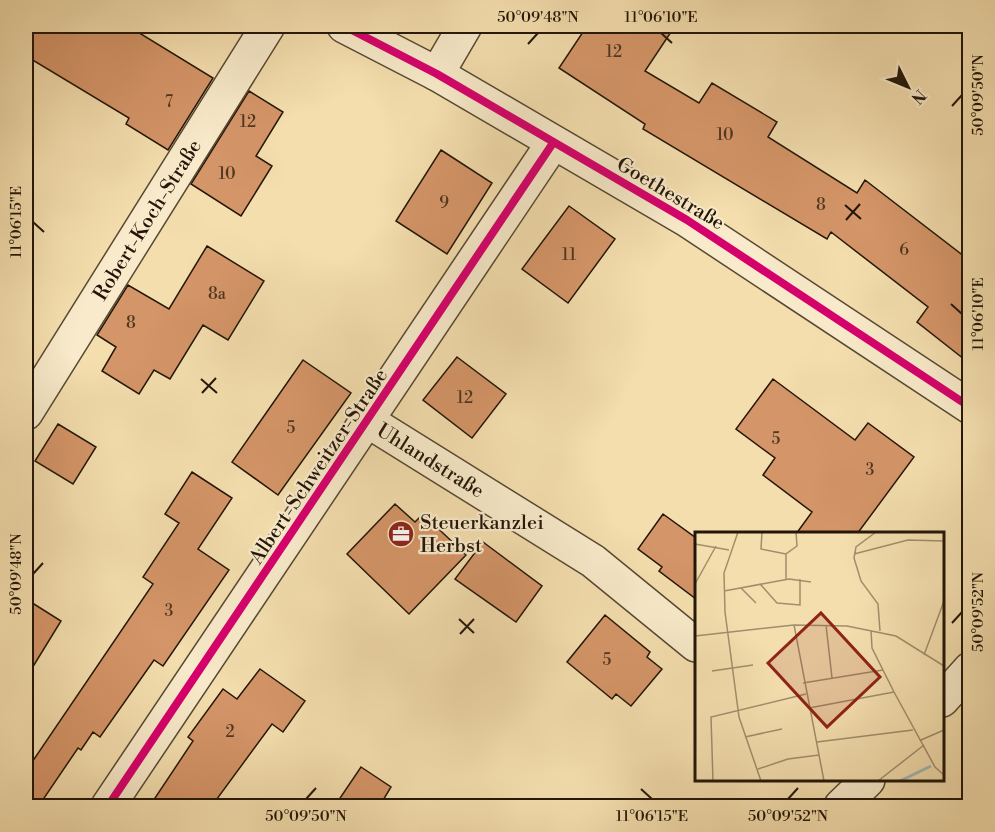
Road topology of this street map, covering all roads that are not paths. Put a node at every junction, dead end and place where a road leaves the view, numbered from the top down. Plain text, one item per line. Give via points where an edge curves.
1 (268, 26) edge
2 (344, 26) edge
3 (465, 26) edge
4 (436, 74) junction
5 (553, 142) junction
6 (969, 407) edge
7 (26, 413) edge
8 (368, 421) junction
9 (695, 644) edge
10 (969, 669) edge
11 (944, 698) edge
12 (108, 807) edge

1 - 7 street, Robert-Koch-Straße
2 - 4 street, Goethestraße
3 - 4 street
4 - 5 street, Goethestraße
5 - 6 street, Goethestraße via 687,220
5 - 8 street, Albert-Schweitzer-Straße
8 - 9 street, Uhlandstraße via 593,561
8 - 12 street, Albert-Schweitzer-Straße
10 - 11 street

